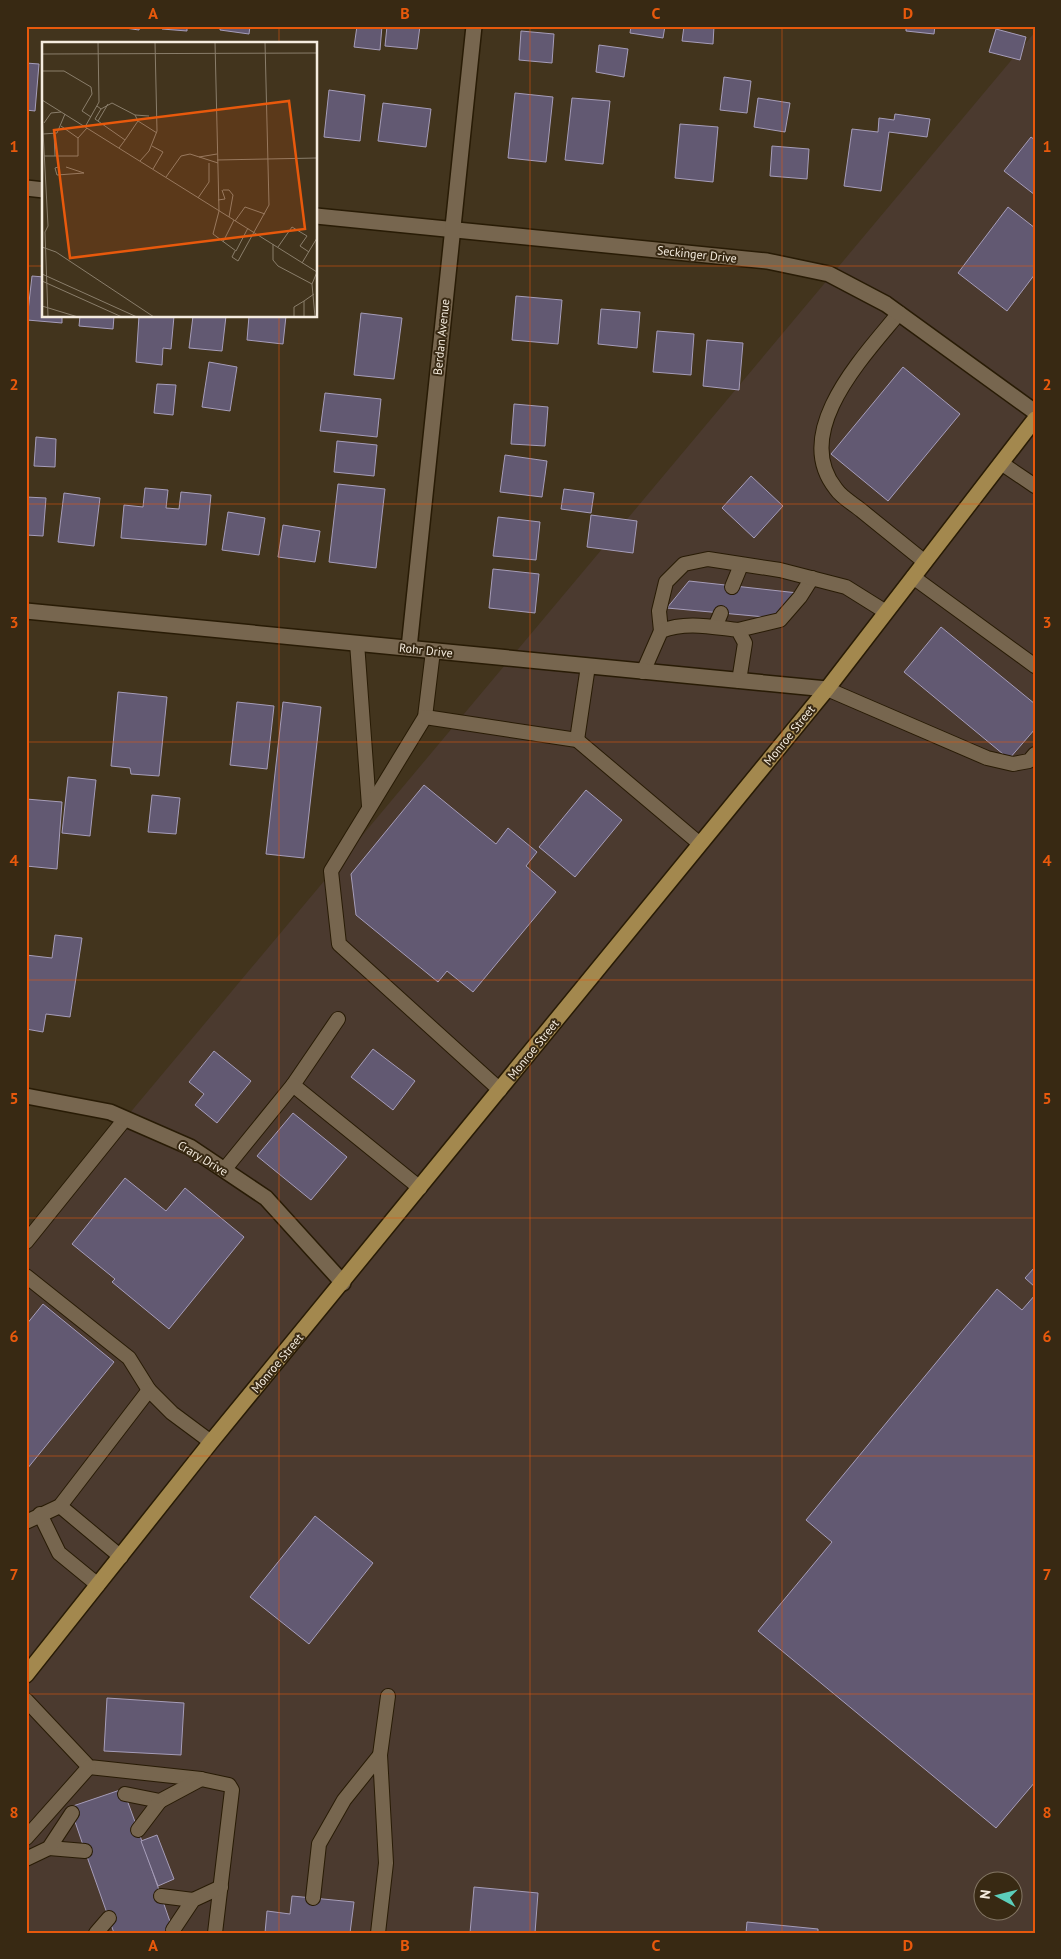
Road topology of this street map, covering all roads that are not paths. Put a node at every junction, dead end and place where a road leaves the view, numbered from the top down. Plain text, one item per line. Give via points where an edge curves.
1 (474, 26) edge
2 (26, 188) edge
3 (42, 190) edge
4 (318, 216) edge
5 (453, 229) junction
6 (899, 313) junction
7 (1035, 412) edge
8 (1035, 419) edge
9 (1001, 463) junction
10 (1035, 486) edge
11 (925, 562) junction
12 (741, 565) junction
13 (913, 576) junction
14 (812, 578) junction
15 (732, 587) dead end
16 (26, 611) edge
17 (886, 612) junction
18 (721, 613) dead end
19 (715, 627) junction
20 (738, 630) junction
21 (661, 631) junction
22 (357, 643) junction
23 (409, 648) junction
24 (433, 651) junction
25 (588, 666) junction
26 (1035, 666) edge
27 (644, 672) junction
28 (739, 681) junction
29 (827, 689) junction
30 (425, 717) junction
31 (577, 740) junction
32 (1035, 754) edge
33 (368, 806) junction
34 (700, 844) junction
35 (338, 1019) dead end
36 (293, 1085) junction
37 (500, 1090) junction
38 (26, 1096) edge
39 (125, 1118) junction
40 (224, 1170) junction
41 (420, 1188) junction
42 (26, 1242) edge
43 (26, 1276) edge
44 (343, 1283) junction
45 (149, 1390) junction
46 (211, 1442) junction
47 (60, 1506) junction
48 (40, 1514) junction
49 (26, 1522) edge
50 (121, 1557) junction
51 (98, 1586) junction
52 (26, 1675) edge
53 (388, 1696) dead end
54 (26, 1700) edge
55 (380, 1755) junction
56 (89, 1767) junction
57 (201, 1778) junction
58 (125, 1794) dead end
59 (160, 1801) junction
60 (72, 1813) dead end
61 (138, 1830) dead end
62 (26, 1838) edge
63 (49, 1848) junction
64 (85, 1851) dead end
65 (26, 1859) edge
66 (221, 1887) junction
67 (161, 1896) dead end
68 (313, 1898) dead end
69 (193, 1900) junction
70 (109, 1918) dead end
71 (173, 1930) dead end
72 (96, 1933) edge
73 (215, 1933) edge
74 (378, 1933) edge

1 - 5 street, Berdan Avenue
2 - 3 street
4 - 5 street, Seckinger Drive
5 - 6 street, Seckinger Drive via 767,261 829,274
5 - 23 street, Berdan Avenue
6 - 7 street, Seckinger Drive
6 - 11 lane via 838,391 825,422 824,468 836,490
8 - 9 main road, Monroe Street
9 - 10 lane
9 - 11 main road, Monroe Street
11 - 13 main road, Monroe Street
12 - 14 lane
12 - 15 lane
12 - 21 lane via 708,559 684,564 666,582 659,611
13 - 17 main road, Monroe Street
13 - 26 lane
14 - 17 lane via 846,587
14 - 20 lane via 780,620
16 - 22 street, Rohr Drive
17 - 29 main road, Monroe Street
18 - 19 lane
19 - 20 lane
19 - 21 lane via 677,625
20 - 28 lane via 745,643
21 - 27 lane
22 - 23 street, Rohr Drive
22 - 33 lane
23 - 24 street, Rohr Drive
24 - 25 street, Rohr Drive
24 - 30 lane
25 - 27 street, Rohr Drive
25 - 31 lane
27 - 28 street, Rohr Drive
28 - 29 street, Rohr Drive
29 - 32 lane via 987,758 1013,764 1029,761
29 - 34 main road, Monroe Street
30 - 31 lane
30 - 33 lane
31 - 34 lane
33 - 37 lane via 331,871 339,944
34 - 37 main road, Monroe Street
35 - 36 lane
36 - 40 lane
36 - 41 lane
37 - 41 main road, Monroe Street
38 - 39 street, Crary Drive via 110,1112
39 - 40 street, Crary Drive via 190,1147
39 - 42 lane
40 - 44 street, Crary Drive via 266,1198
41 - 44 main road, Monroe Street
43 - 45 lane via 129,1358
44 - 46 main road, Monroe Street
45 - 46 lane via 172,1413
45 - 47 lane
46 - 50 main road, Monroe Street
47 - 48 lane
47 - 50 lane
48 - 49 lane
48 - 51 lane via 59,1552
50 - 51 main road, Monroe Street
51 - 52 main road, Monroe Street
53 - 55 lane
54 - 56 lane
55 - 68 lane via 344,1800 319,1844
55 - 74 lane via 386,1863
56 - 57 lane
56 - 62 lane
57 - 59 lane
57 - 66 lane via 222,1782 232,1790
58 - 59 lane
59 - 61 lane
60 - 63 lane
63 - 64 lane
63 - 65 lane
66 - 69 lane
66 - 73 lane
67 - 69 lane
69 - 71 lane
70 - 72 lane

